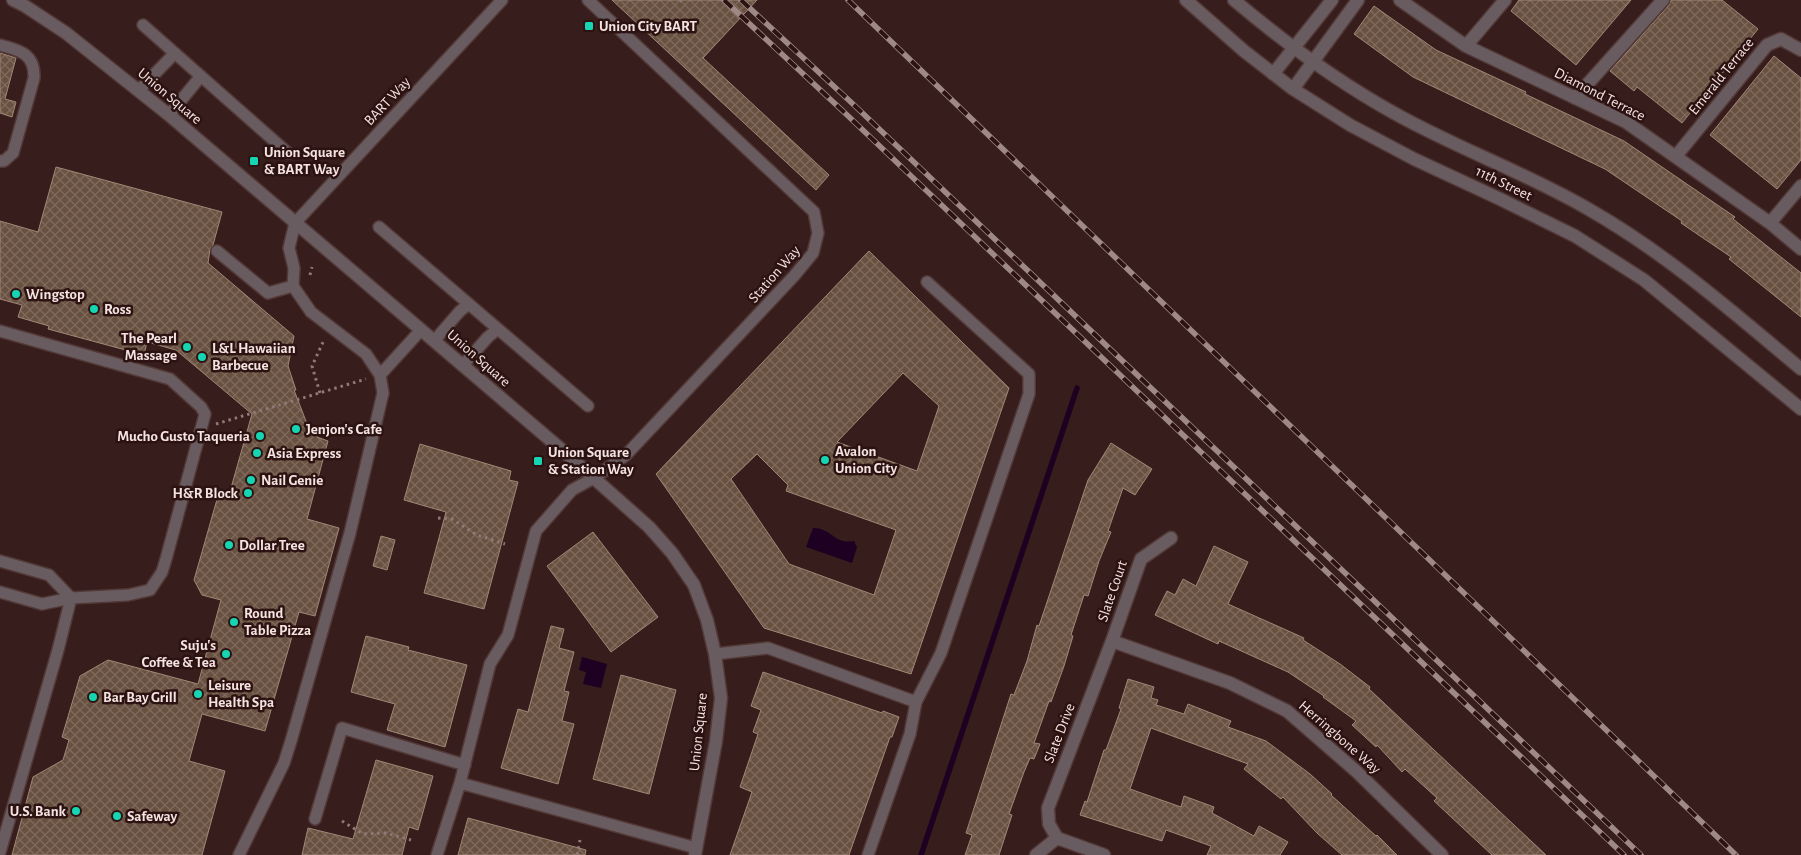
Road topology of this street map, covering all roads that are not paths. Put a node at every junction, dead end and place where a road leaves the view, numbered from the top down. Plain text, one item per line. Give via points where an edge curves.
1 (13, 0) edge
2 (502, 0) edge
3 (588, 0) edge
4 (1186, 0) edge
5 (1234, 0) edge
6 (1332, 0) edge
7 (1358, 0) edge
8 (1400, 0) edge
9 (1505, 0) edge
10 (1663, 0) edge
11 (143, 25) dead end
12 (0, 45) edge
13 (1466, 46) junction
14 (1293, 47) junction
15 (1801, 50) edge
16 (175, 53) junction
17 (1312, 62) junction
18 (1273, 74) junction
19 (201, 76) junction
20 (1293, 89) junction
21 (139, 90) junction
22 (1575, 98) junction
23 (169, 115) junction
24 (288, 153) dead end
25 (1676, 156) junction
26 (0, 161) edge
27 (1801, 186) edge
28 (295, 223) junction
29 (1770, 223) junction
30 (379, 227) dead end
31 (1801, 249) edge
32 (217, 251) dead end
33 (927, 282) dead end
34 (294, 286) junction
35 (469, 304) junction
36 (498, 329) junction
37 (421, 330) junction
38 (0, 331) edge
39 (434, 341) junction
40 (463, 365) junction
41 (1801, 369) edge
42 (380, 375) junction
43 (588, 406) dead end
44 (1801, 409) edge
45 (594, 478) junction
46 (1171, 538) dead end
47 (0, 561) edge
48 (0, 592) edge
49 (71, 598) junction
50 (1112, 640) junction
51 (715, 654) junction
52 (916, 702) junction
53 (465, 765) junction
54 (460, 783) junction
55 (315, 819) dead end
56 (1057, 838) junction
57 (695, 851) edge
58 (0, 852) edge
59 (239, 855) edge
60 (436, 855) edge
61 (868, 855) edge
62 (1036, 855) edge
63 (1104, 855) edge
64 (1442, 855) edge

1 - 21 street, Union Square via 66,33
2 - 28 lane, BART Way
3 - 45 lane, Station Way via 814,212 818,233 813,253 794,276 626,455
4 - 18 street, 11th Street
5 - 14 street, 11th Street
6 - 14 street
7 - 17 street
8 - 13 street, Diamond Terrace
9 - 13 street
10 - 22 street
11 - 16 lane
12 - 26 lane via 26,55 35,69 13,153
13 - 22 street, Diamond Terrace
14 - 17 street, 11th Street
14 - 18 street
15 - 25 street, Emerald Terrace via 1782,39 1767,44
16 - 19 lane
16 - 21 lane
17 - 20 street
17 - 41 street, 11th Street via 1395,114 1591,210 1661,256
18 - 20 street, 11th Street
19 - 23 lane
19 - 24 lane
20 - 44 street, 11th Street via 1350,125 1414,159 1575,236 1644,280
21 - 23 street, Union Square
22 - 25 street, Diamond Terrace via 1626,122
23 - 28 street, Union Square
25 - 29 street, Diamond Terrace
27 - 29 street
28 - 34 lane via 289,248
28 - 37 street, Union Square
29 - 31 street, Diamond Terrace
30 - 35 lane
32 - 34 lane via 268,293
33 - 52 lane via 1028,374 1029,394 941,653
34 - 42 lane via 311,312 366,354
35 - 36 lane
35 - 39 lane
36 - 40 lane
36 - 43 lane
37 - 39 street, Union Square
37 - 42 lane
38 - 49 lane via 170,379 201,407 204,414 166,559 150,590 128,595
39 - 40 street, Union Square
40 - 45 street, Union Square
42 - 59 lane via 382,403 350,533 291,741 284,763
45 - 51 street, Union Square via 649,527 689,577 707,620
45 - 53 lane, Station Way via 572,490 536,531 508,635 490,664
46 - 50 street, Slate Court via 1141,559
47 - 49 lane via 49,574
48 - 49 lane via 42,604
49 - 58 lane
50 - 56 street, Slate Drive via 1048,808 1049,824
50 - 64 street, Herringbone Way via 1230,683 1287,711 1356,771
51 - 52 lane via 768,648
51 - 57 street, Union Square via 720,698 716,741
52 - 61 lane via 910,734
53 - 54 lane, Station Way
53 - 55 lane via 342,728
54 - 57 lane
54 - 60 lane, Station Way
56 - 62 street
56 - 63 street

